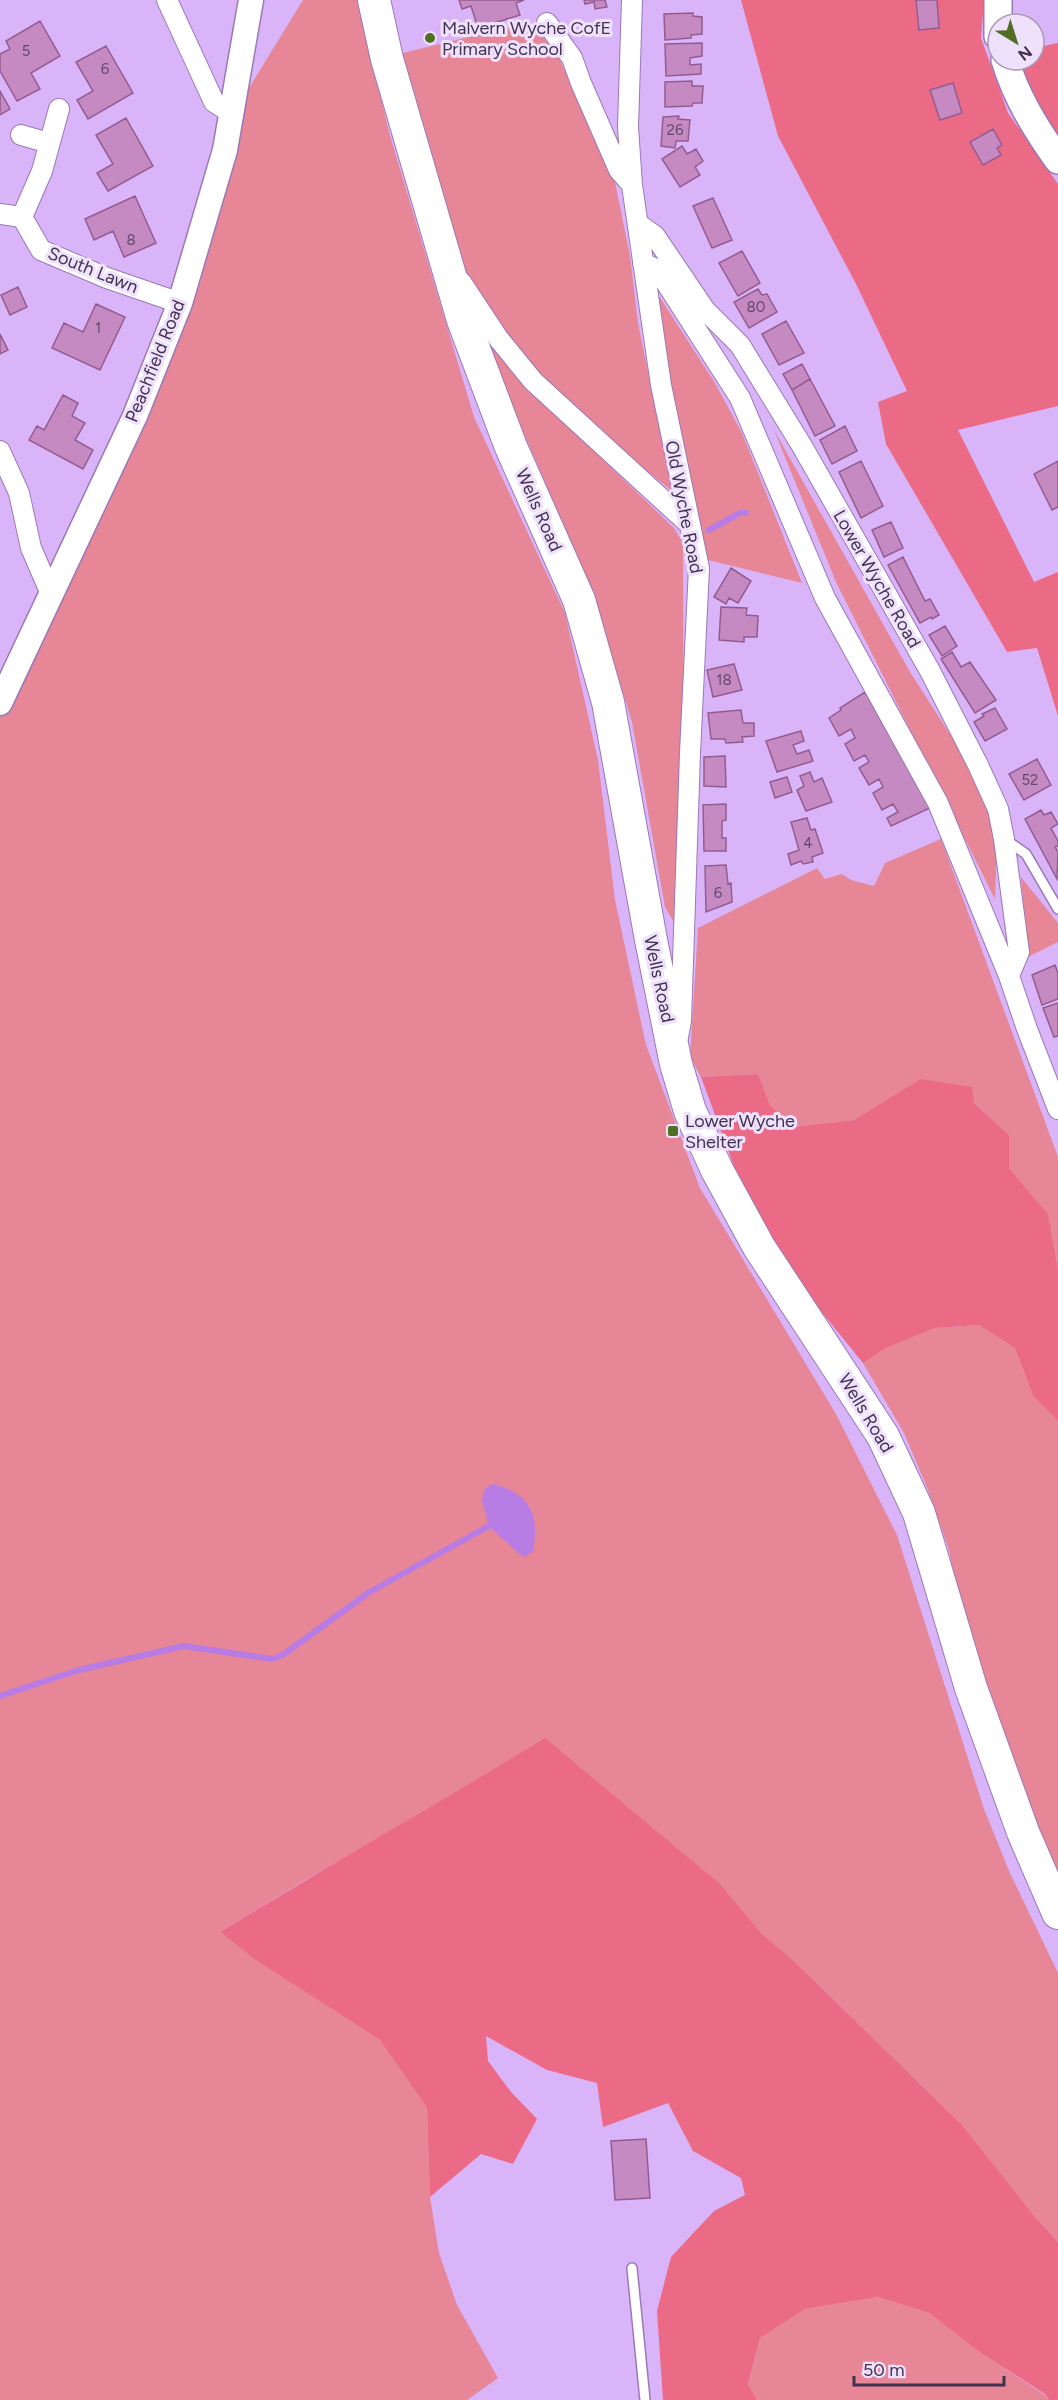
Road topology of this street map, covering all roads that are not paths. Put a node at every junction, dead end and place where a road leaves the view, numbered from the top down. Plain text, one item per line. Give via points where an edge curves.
1 (167, 0) edge
2 (251, 0) edge
3 (374, 0) edge
4 (632, 0) edge
5 (547, 23) dead end
6 (1009, 72) edge
7 (59, 109) dead end
8 (233, 114) junction
9 (21, 135) dead end
10 (49, 143) junction
11 (1058, 160) edge
12 (632, 185) junction
13 (0, 214) edge
14 (22, 217) junction
15 (638, 224) junction
16 (446, 260) junction
17 (643, 263) junction
18 (180, 303) junction
19 (0, 451) edge
20 (689, 524) junction
21 (51, 594) junction
22 (0, 703) edge
23 (1004, 838) junction
24 (1058, 909) edge
25 (1010, 976) junction
26 (675, 1053) junction
27 (1058, 1109) edge
28 (1058, 1913) edge
29 (632, 2268) dead end
30 (645, 2400) edge

1 - 8 street via 214,102
2 - 8 street, Peachfield Road
3 - 16 highway, Wells Road via 387,59
4 - 12 street, Old Wyche Road via 628,127
5 - 12 street via 573,58 620,170
6 - 11 main road via 1033,124
7 - 10 street
8 - 18 street, Peachfield Road
9 - 10 street
10 - 14 street via 42,171
12 - 15 street, Old Wyche Road
13 - 14 street
14 - 18 street, South Lawn via 41,250
15 - 17 street, Old Wyche Road
15 - 23 street, Lower Wyche Road via 655,236 705,310 740,345 802,446 930,671 998,809
16 - 20 street via 498,338 533,381
16 - 26 highway, Wells Road via 463,320 511,447 579,600 608,702
17 - 20 street, Old Wyche Road via 660,385
17 - 25 street via 658,270 740,398 825,598 938,803
18 - 21 street, Peachfield Road via 135,416
19 - 21 street via 19,493 37,566
20 - 26 street, Old Wyche Road via 699,567 681,1021
21 - 22 street, Peachfield Road
23 - 24 lane via 1026,854
23 - 25 street, Lower Wyche Road via 1019,952
25 - 27 street
26 - 28 highway, Wells Road via 690,1111 717,1170 759,1247 883,1436 919,1514 971,1688 1023,1832
29 - 30 lane

